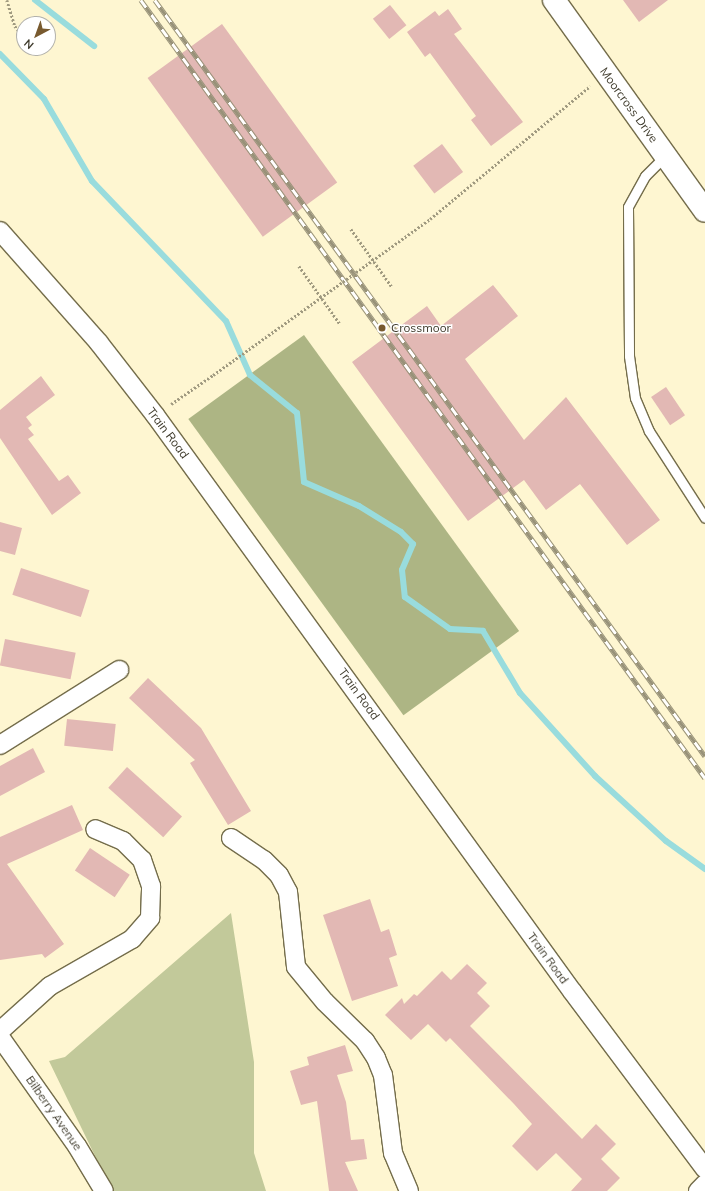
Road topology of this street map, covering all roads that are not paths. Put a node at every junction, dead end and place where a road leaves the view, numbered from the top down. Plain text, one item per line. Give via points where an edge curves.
1 (554, 0) edge
2 (665, 156) junction
3 (705, 210) edge
4 (0, 230) edge
5 (705, 518) edge
6 (119, 670) dead end
7 (0, 745) edge
8 (95, 829) dead end
9 (231, 838) dead end
10 (0, 1031) edge
11 (0, 1037) edge
12 (705, 1169) edge
13 (705, 1184) edge
14 (104, 1191) edge
15 (410, 1191) edge
16 (698, 1191) edge

1 - 2 street, Moorcross Drive
2 - 3 street, Moorcross Drive
2 - 5 lane via 645,176 628,207 629,356 635,398 649,431
4 - 12 street, Train Road via 99,343 155,415 572,991
6 - 7 street
8 - 10 street via 123,841 142,860 151,886 150,918 132,939 50,986
9 - 15 street via 264,860 279,875 288,892 296,967 324,1002 365,1041 376,1058 383,1075 393,1153
11 - 14 street, Bilberry Avenue via 77,1146
13 - 16 street

